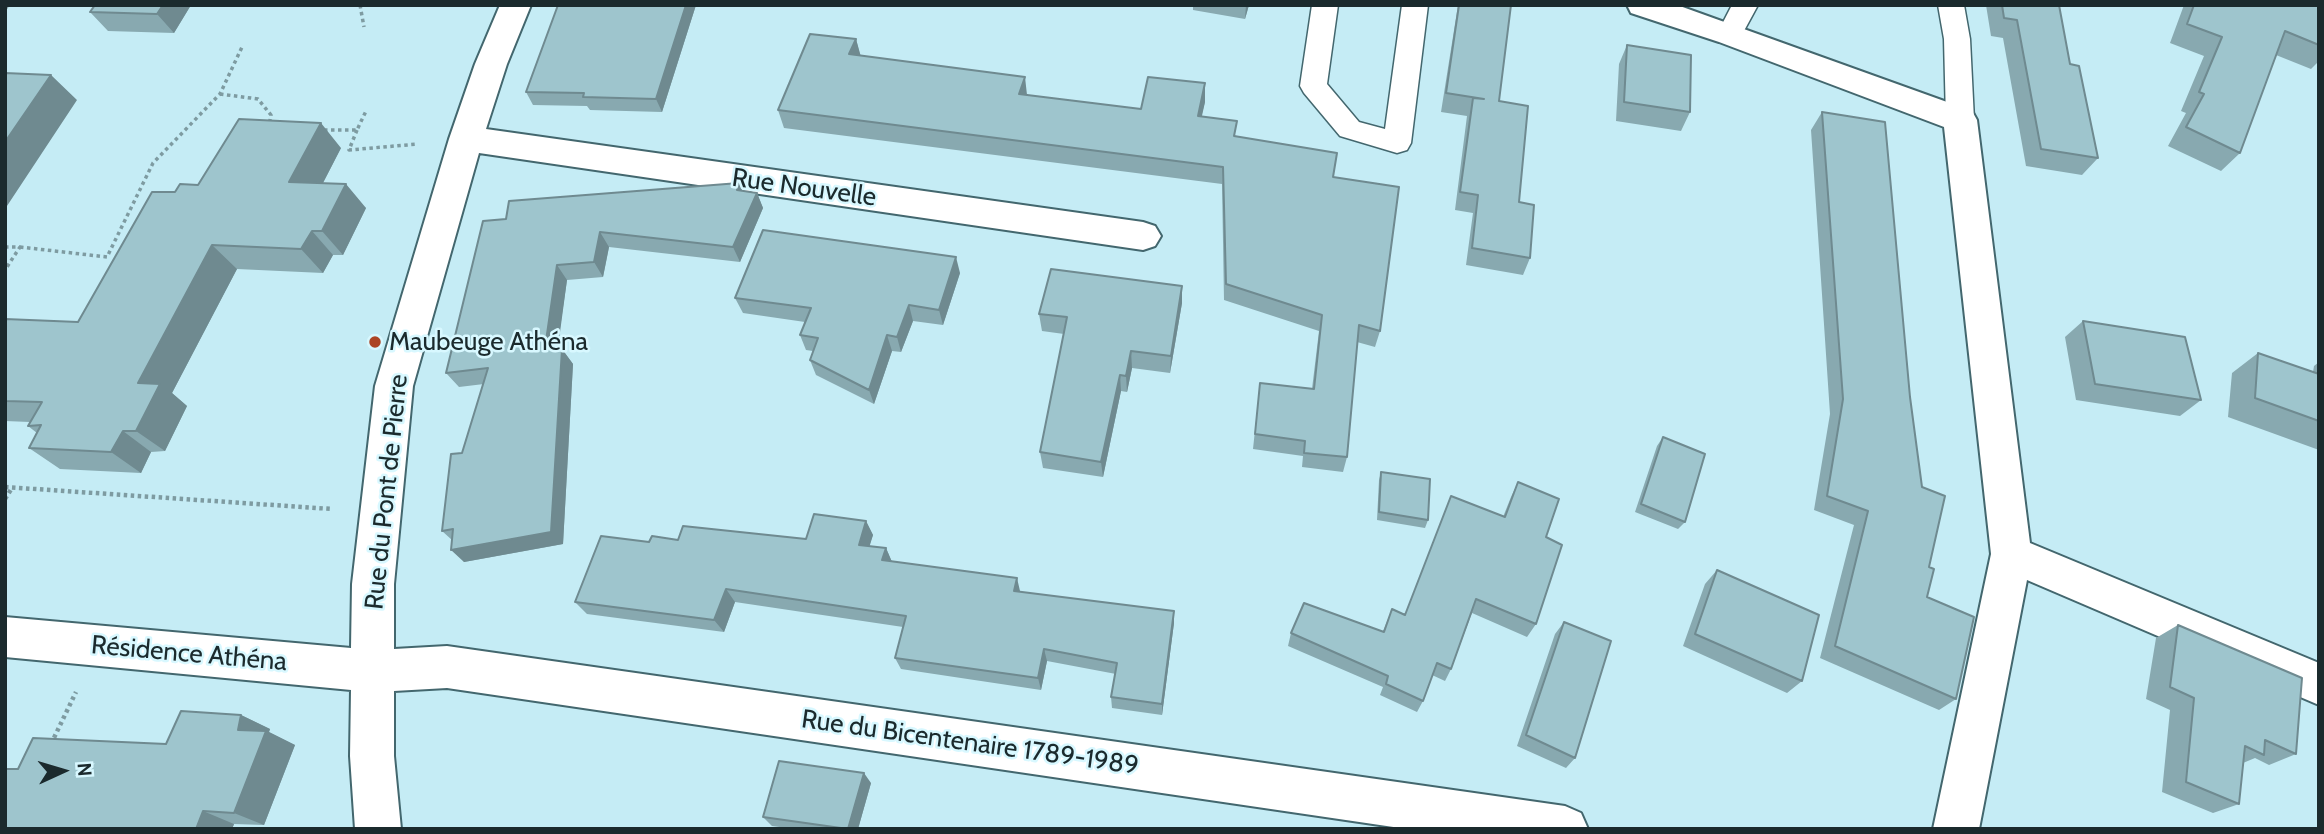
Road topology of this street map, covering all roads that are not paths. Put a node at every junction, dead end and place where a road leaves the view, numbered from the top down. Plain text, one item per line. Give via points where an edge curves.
1 (516, 5) edge
2 (1325, 5) edge
3 (1415, 5) edge
4 (1642, 5) edge
5 (1951, 5) edge
6 (1737, 19) edge
7 (1960, 120) junction
8 (466, 139) junction
9 (1143, 236) dead end
10 (2011, 554) junction
11 (5, 638) edge
12 (373, 671) junction
13 (2319, 684) edge
14 (378, 829) edge
15 (1565, 829) edge
16 (1956, 829) edge

1 - 8 street, Rue du Pont de Pierre
2 - 3 lane via 1313,86 1350,130 1396,143
4 - 6 street
5 - 7 lane
6 - 7 street
7 - 10 street
8 - 9 street, Rue Nouvelle
8 - 12 street, Rue du Pont de Pierre via 394,386 373,584
10 - 13 street
10 - 16 street
11 - 12 street, Résidence Athéna
12 - 14 street, Rue du Pont de Pierre via 372,756
12 - 15 street, Rue du Bicentenaire 1789-1989 via 447,667

